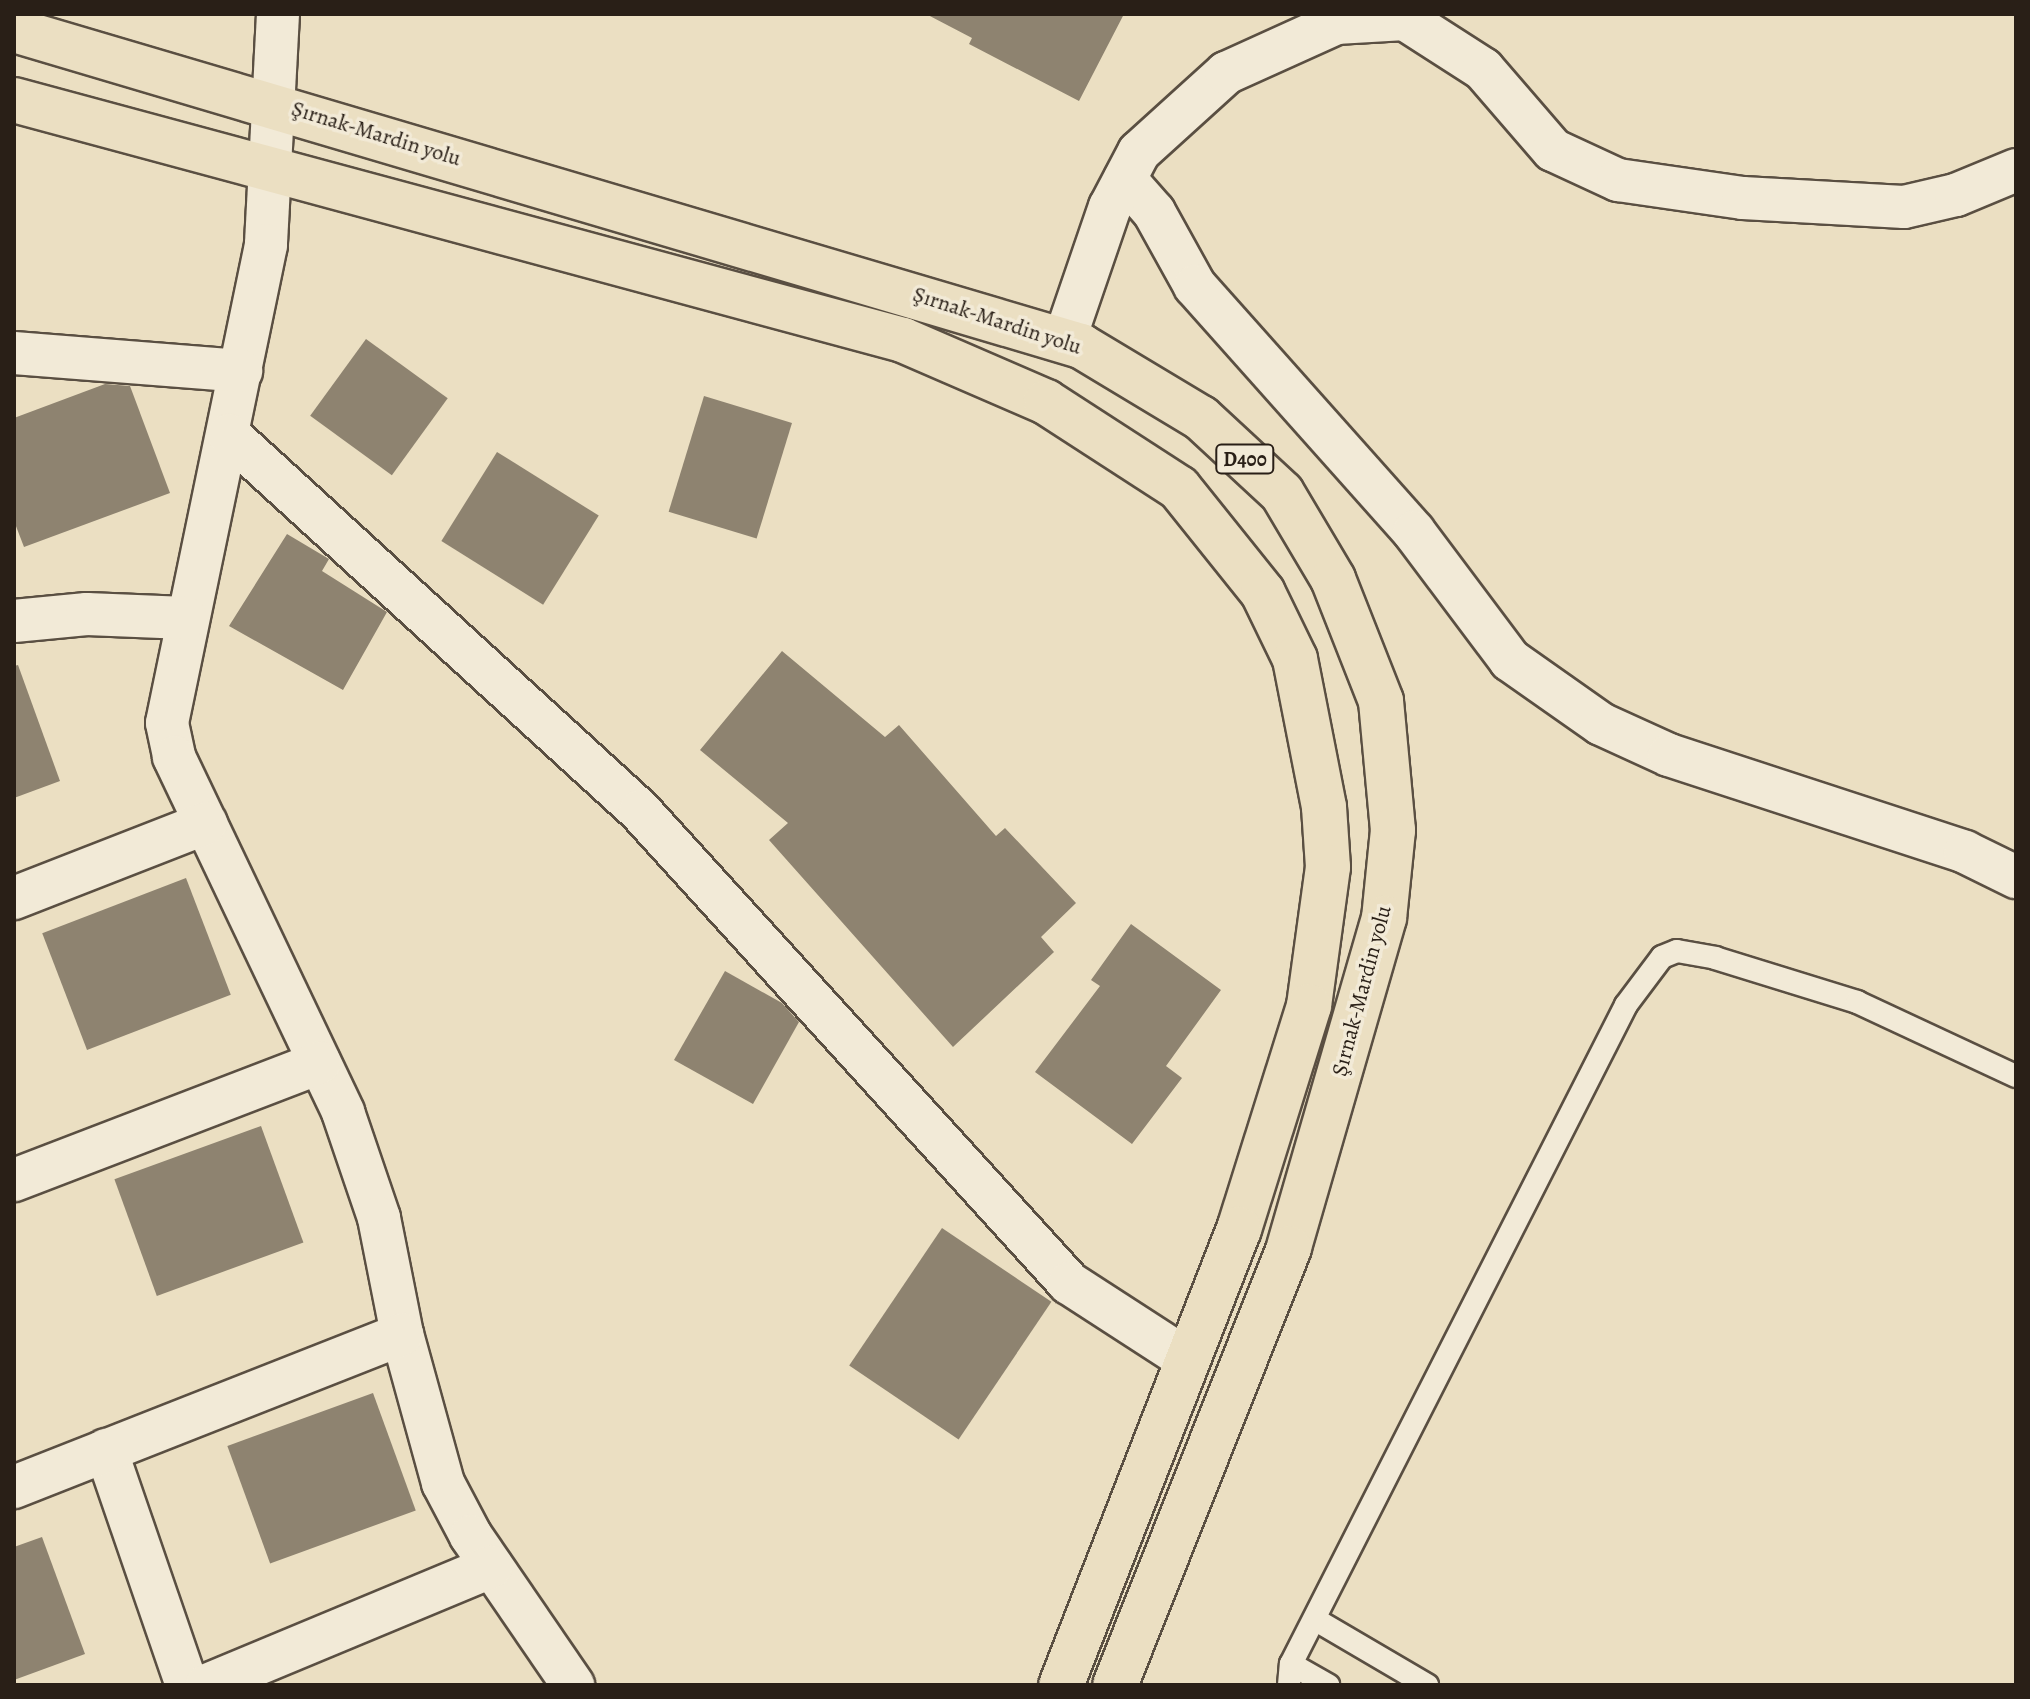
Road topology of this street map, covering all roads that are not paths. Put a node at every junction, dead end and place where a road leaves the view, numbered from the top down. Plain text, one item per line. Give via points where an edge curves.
1 (278, 14) edge
2 (14, 30) edge
3 (14, 100) edge
4 (278, 104) junction
5 (273, 169) junction
6 (2016, 170) edge
7 (1125, 179) junction
8 (1064, 341) junction
9 (14, 353) edge
10 (241, 371) junction
11 (229, 435) junction
12 (186, 618) junction
13 (14, 621) edge
14 (206, 823) junction
15 (2016, 877) edge
16 (14, 898) edge
17 (319, 1063) junction
18 (2016, 1076) edge
19 (14, 1180) edge
20 (402, 1334) junction
21 (1188, 1360) junction
22 (106, 1450) junction
23 (14, 1487) edge
24 (491, 1567) junction
25 (1316, 1620) junction
26 (1290, 1674) edge
27 (187, 1685) edge
28 (207, 1685) edge
29 (573, 1685) edge
30 (1061, 1685) edge
31 (1115, 1685) edge
32 (1328, 1685) edge
33 (1427, 1685) edge

1 - 4 street
2 - 4 highway, Şırnak-Mardin yolu / D400
3 - 5 highway
4 - 5 street
4 - 8 highway, Şırnak-Mardin yolu / D400
5 - 10 street via 266,245
5 - 21 highway via 903,340 1046,402 1110,439 1179,488 1220,534 1263,593 1295,659 1315,752 1328,867 1309,1006 1239,1229
6 - 7 street via 1956,195 1904,207 1743,198 1618,180 1553,150 1527,127 1483,69 1439,39 1405,19 1370,18 1336,23 1226,73 1168,120
7 - 8 street
7 - 15 street via 1154,212 1195,286 1383,496 1510,660 1531,677 1601,724 1669,755 1965,852
8 - 31 highway, Şırnak-Mardin yolu / D400 via 1201,418 1282,493 1333,579 1381,701 1393,830 1384,918 1289,1248
9 - 10 street
10 - 11 street
11 - 12 street
11 - 21 street via 640,811 1069,1283
12 - 13 street via 87,614
12 - 14 street via 167,723 174,757
14 - 16 street
14 - 17 street
17 - 19 street
17 - 20 street via 379,1218
18 - 25 lane via 1857,1002 1715,958 1677,951 1662,957 1626,1005
20 - 22 street
20 - 24 street via 443,1483
21 - 30 highway
22 - 23 street
22 - 27 street
24 - 28 street
24 - 29 street
25 - 26 lane
25 - 33 lane
26 - 32 lane

